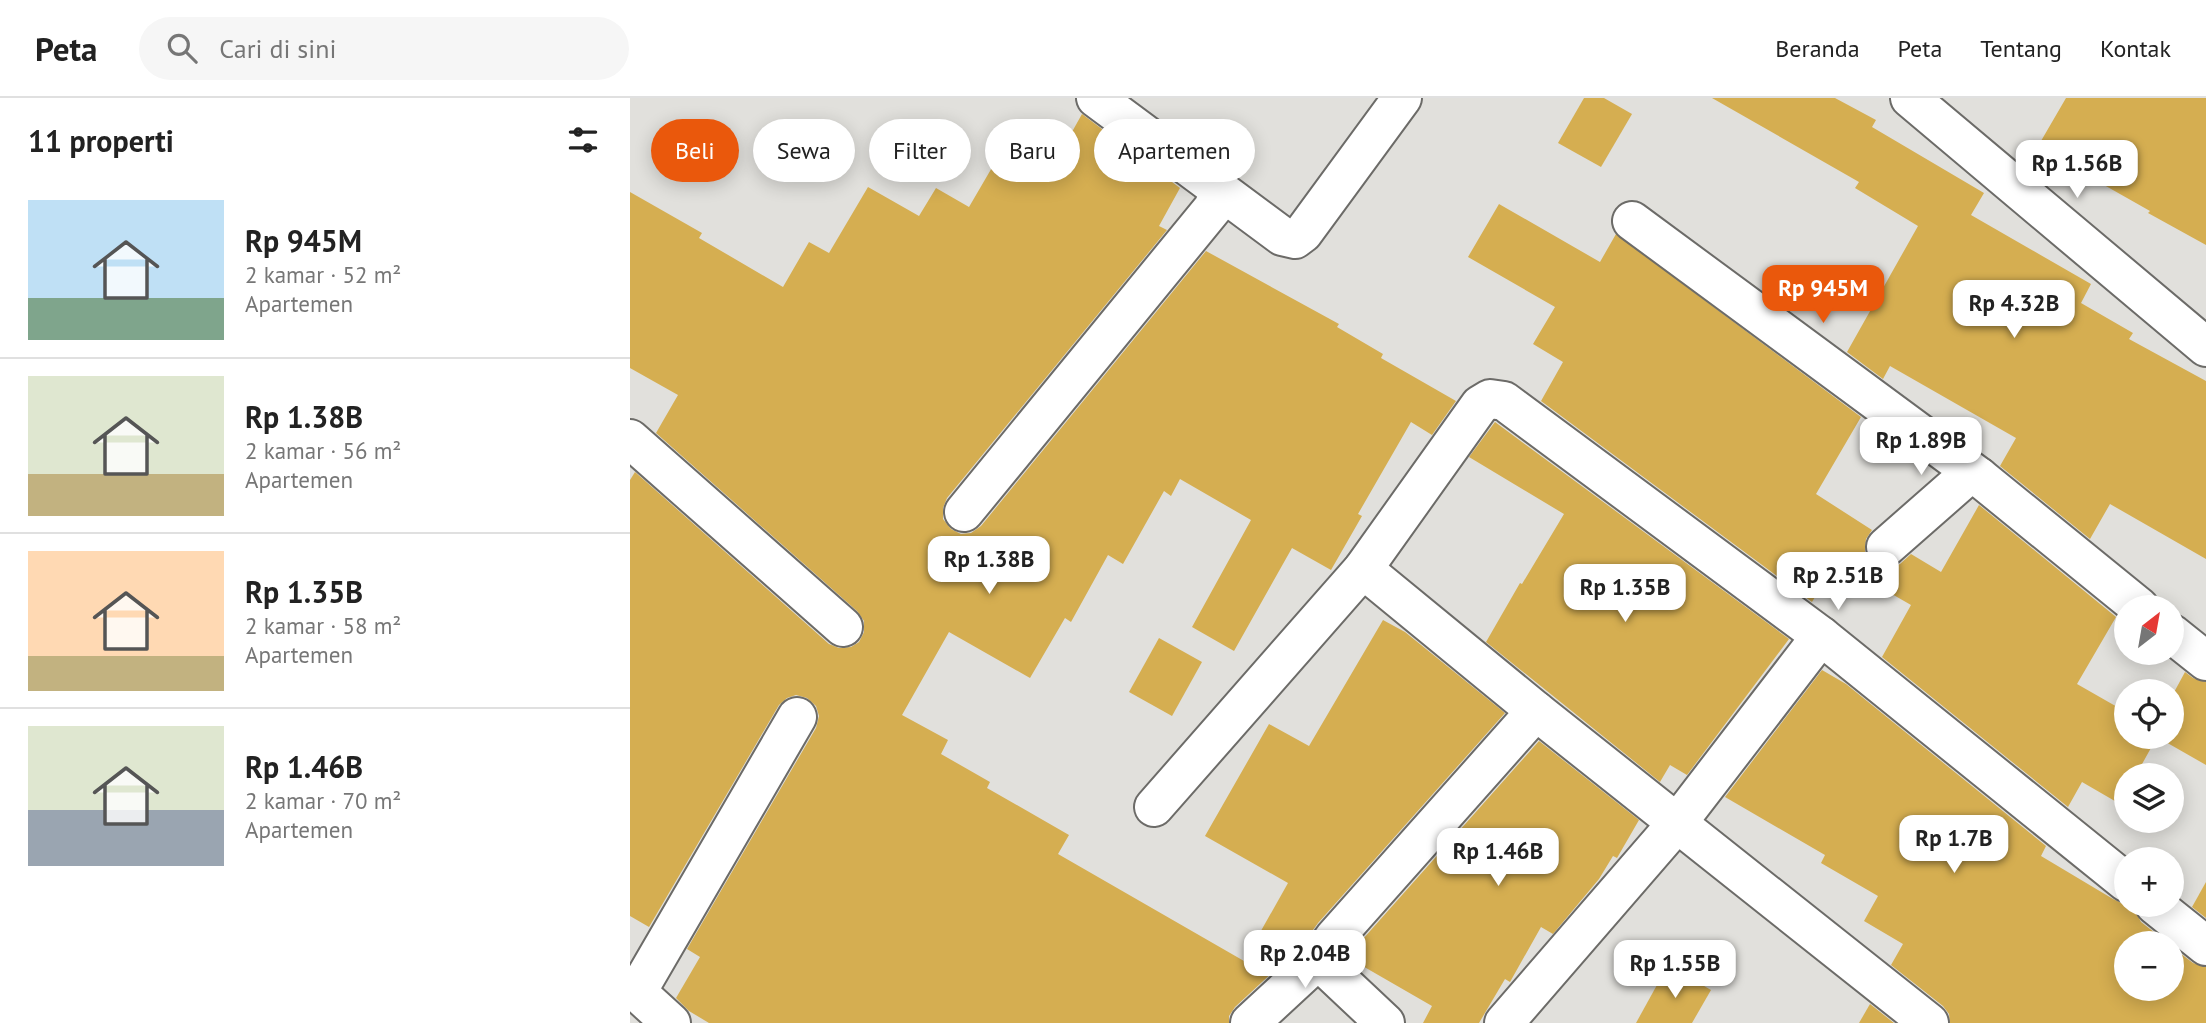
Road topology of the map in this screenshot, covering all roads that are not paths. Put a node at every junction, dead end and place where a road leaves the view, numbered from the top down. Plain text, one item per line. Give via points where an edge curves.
1 (1096, 98) edge
2 (1402, 98) edge
3 (1910, 98) edge
4 (1220, 191) junction
5 (1632, 221) dead end
6 (2206, 347) edge
7 (630, 439) edge
8 (1979, 477) junction
9 (964, 512) dead end
10 (1886, 547) dead end
11 (1363, 569) junction
12 (2124, 595) edge
13 (843, 627) dead end
14 (1821, 636) junction
15 (2184, 644) edge
16 (2206, 661) edge
17 (1536, 711) junction
18 (797, 717) dead end
19 (1154, 807) dead end
20 (1678, 822) junction
21 (2114, 872) edge
22 (2170, 917) edge
23 (2206, 946) edge
24 (1318, 960) junction
25 (1518, 1018) edge
26 (671, 1023) edge
27 (1250, 1023) edge
28 (1385, 1023) edge
29 (1929, 1023) edge

1 - 4 street
2 - 4 street via 1295,239 1282,236
3 - 6 street
4 - 9 street via 1213,208
5 - 8 street
7 - 13 street
8 - 10 street via 1968,475
8 - 12 street
11 - 14 street via 1480,405 1490,399 1504,401
11 - 17 street
11 - 19 street
14 - 20 street
14 - 21 street
15 - 16 street
17 - 20 street
17 - 24 street
18 - 26 street via 636,992
20 - 25 street
20 - 29 street
22 - 23 street
24 - 27 street
24 - 28 street

